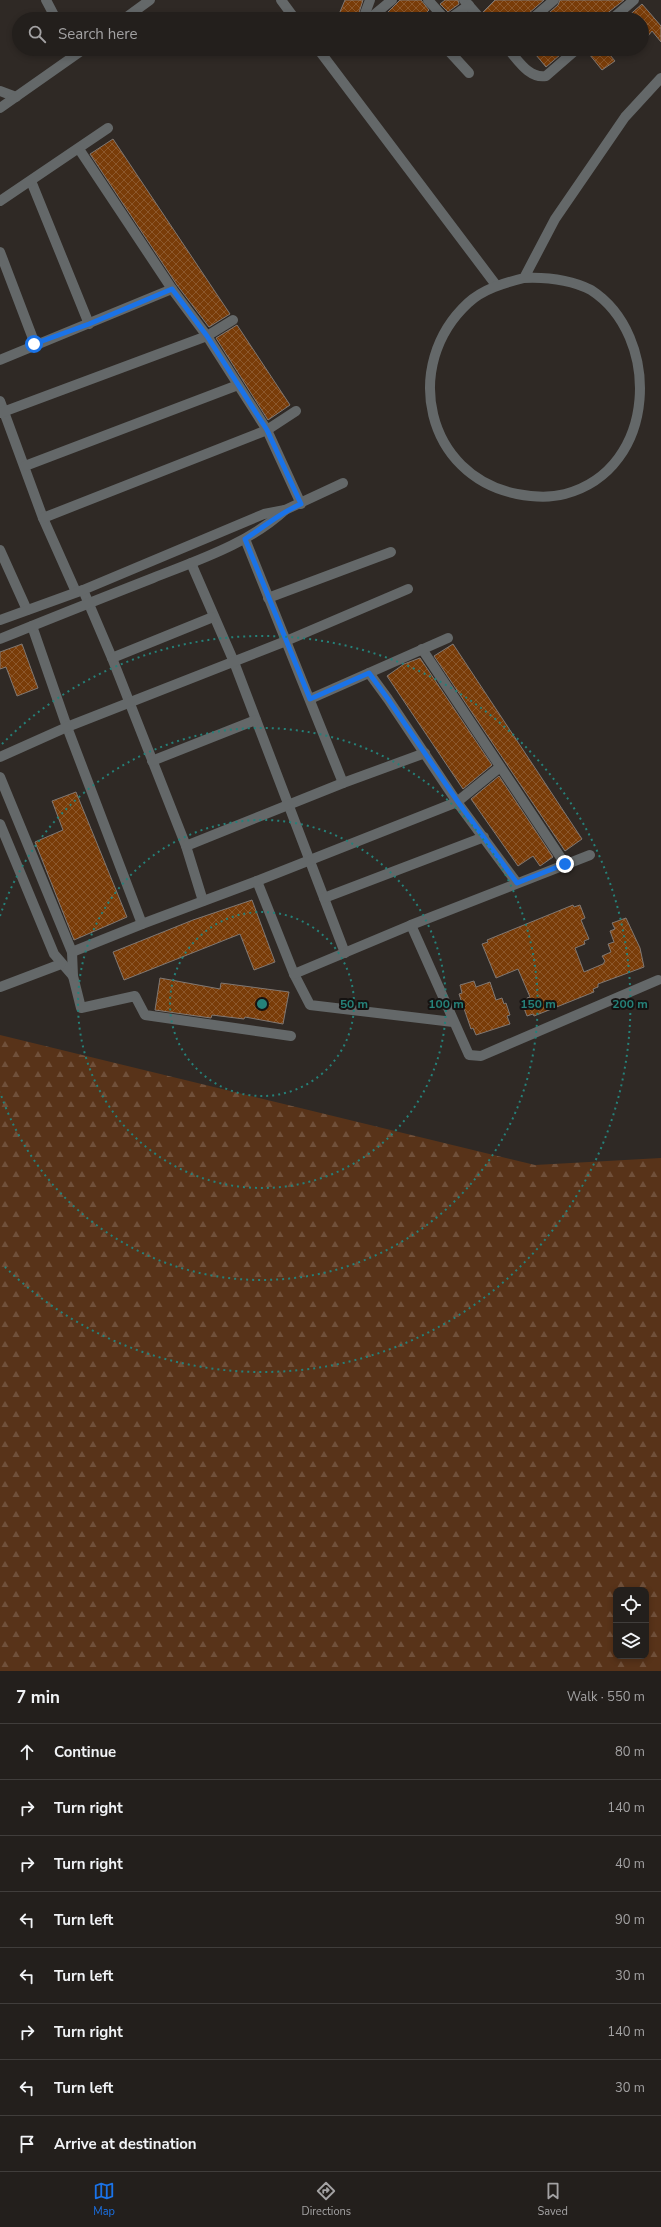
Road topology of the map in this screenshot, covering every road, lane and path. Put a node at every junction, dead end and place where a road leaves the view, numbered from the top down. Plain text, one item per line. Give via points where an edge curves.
1 (46, 0) edge
2 (150, 0) edge
3 (280, 0) edge
4 (370, 0) edge
5 (391, 0) edge
6 (428, 0) edge
7 (634, 0) edge
8 (467, 2) edge
9 (546, 2) edge
10 (52, 12) edge
11 (134, 12) edge
12 (289, 12) edge
13 (366, 12) edge
14 (377, 12) edge
15 (439, 12) edge
16 (456, 12) edge
17 (475, 12) edge
18 (538, 12) edge
19 (620, 12) edge
20 (68, 56) edge
21 (323, 56) edge
22 (453, 56) edge
23 (514, 56) edge
24 (569, 56) edge
25 (469, 73) dead end
26 (661, 78) edge
27 (0, 91) edge
28 (16, 97) junction
29 (0, 108) edge
30 (108, 128) dead end
31 (79, 149) junction
32 (31, 181) junction
33 (0, 201) edge
34 (0, 252) edge
35 (524, 278) junction
36 (496, 285) junction
37 (172, 289) junction
38 (233, 320) dead end
39 (89, 324) junction
40 (207, 336) junction
41 (34, 344) junction
42 (0, 360) edge
43 (238, 385) junction
44 (0, 401) edge
45 (296, 411) dead end
46 (2, 413) edge
47 (267, 430) junction
48 (25, 466) junction
49 (343, 483) dead end
50 (301, 504) junction
51 (285, 510) junction
52 (43, 518) junction
53 (245, 539) junction
54 (0, 550) edge
55 (391, 552) dead end
56 (191, 562) junction
57 (408, 589) dead end
58 (79, 591) junction
59 (268, 598) junction
60 (90, 603) junction
61 (27, 610) junction
62 (213, 617) junction
63 (0, 620) edge
64 (32, 626) junction
65 (448, 638) dead end
66 (0, 639) edge
67 (286, 641) junction
68 (422, 649) junction
69 (112, 658) junction
70 (234, 662) junction
71 (369, 673) junction
72 (310, 699) junction
73 (130, 704) junction
74 (256, 720) junction
75 (67, 727) junction
76 (426, 753) junction
77 (0, 757) edge
78 (152, 761) junction
79 (500, 767) junction
80 (0, 777) edge
81 (343, 783) junction
82 (458, 802) junction
83 (290, 804) junction
84 (0, 824) edge
85 (484, 837) junction
86 (186, 846) junction
87 (590, 855) dead end
88 (310, 860) junction
89 (565, 864) junction
90 (257, 882) junction
91 (517, 883) junction
92 (324, 898) junction
93 (204, 901) junction
94 (142, 924) junction
95 (411, 925) junction
96 (72, 952) junction
97 (345, 953) junction
98 (61, 964) junction
99 (294, 974) junction
100 (73, 976) junction
101 (658, 980) dead end
102 (0, 987) edge
103 (453, 1022) junction
104 (291, 1036) dead end

1 - 10 street
2 - 11 street
3 - 12 street
4 - 13 street
5 - 14 street
6 - 15 street
7 - 19 street
8 - 16 street
8 - 17 street
9 - 18 street
20 - 28 street
21 - 36 street
22 - 25 street
23 - 24 street via 529,72 541,77 546,76
26 - 35 street via 625,117 555,218
27 - 28 street
28 - 29 street
30 - 31 street
31 - 32 street
31 - 37 street
32 - 33 street
32 - 39 street
34 - 41 street
35 - 36 street
35 - 36 street via 547,277 570,281 592,290 611,303 626,320 636,337 647,368 647,401 642,420 638,432 620,460 595,481 565,494 533,497 495,487 472,474 449,451 434,422 429,389 433,357 441,339 447,327 468,302
37 - 39 street
37 - 40 street
38 - 40 street
39 - 41 street
40 - 43 street
40 - 46 street
41 - 42 street
43 - 47 street
43 - 48 street
44 - 46 street
45 - 47 street
46 - 48 street
47 - 50 street
47 - 52 street
48 - 52 street
49 - 50 street
50 - 51 street
51 - 53 street via 271,523
51 - 58 street via 264,514
52 - 58 street
53 - 56 street
53 - 59 street
54 - 61 street
55 - 59 street
56 - 60 street
56 - 62 street
57 - 67 street
58 - 60 street
58 - 61 street
59 - 67 street
60 - 64 street
60 - 69 street
61 - 63 street
62 - 69 street
62 - 70 street
64 - 66 street
64 - 75 street
65 - 68 street
67 - 70 street
67 - 72 street
68 - 71 street
68 - 79 street
69 - 73 street
70 - 73 street
70 - 74 street
71 - 72 street
71 - 76 street
72 - 81 street
73 - 75 street
73 - 78 street
74 - 78 street
74 - 83 street
75 - 77 street
75 - 94 street
76 - 81 street
76 - 82 street
78 - 86 street
79 - 82 street
79 - 89 street
80 - 96 street
81 - 83 street
82 - 85 street
82 - 88 street
83 - 86 street
83 - 88 street
84 - 98 street via 54,954
85 - 91 street
85 - 92 street
86 - 93 street
87 - 89 street
88 - 90 street
88 - 92 street
89 - 91 street
90 - 93 street
90 - 99 street
91 - 95 street
92 - 97 street
93 - 94 street
94 - 96 street
95 - 97 street
95 - 103 street
96 - 100 street
97 - 99 street
98 - 100 street
98 - 102 street
99 - 103 street via 310,1005
100 - 104 street via 81,1008 135,996 145,1015
101 - 103 street via 481,1056 469,1056

